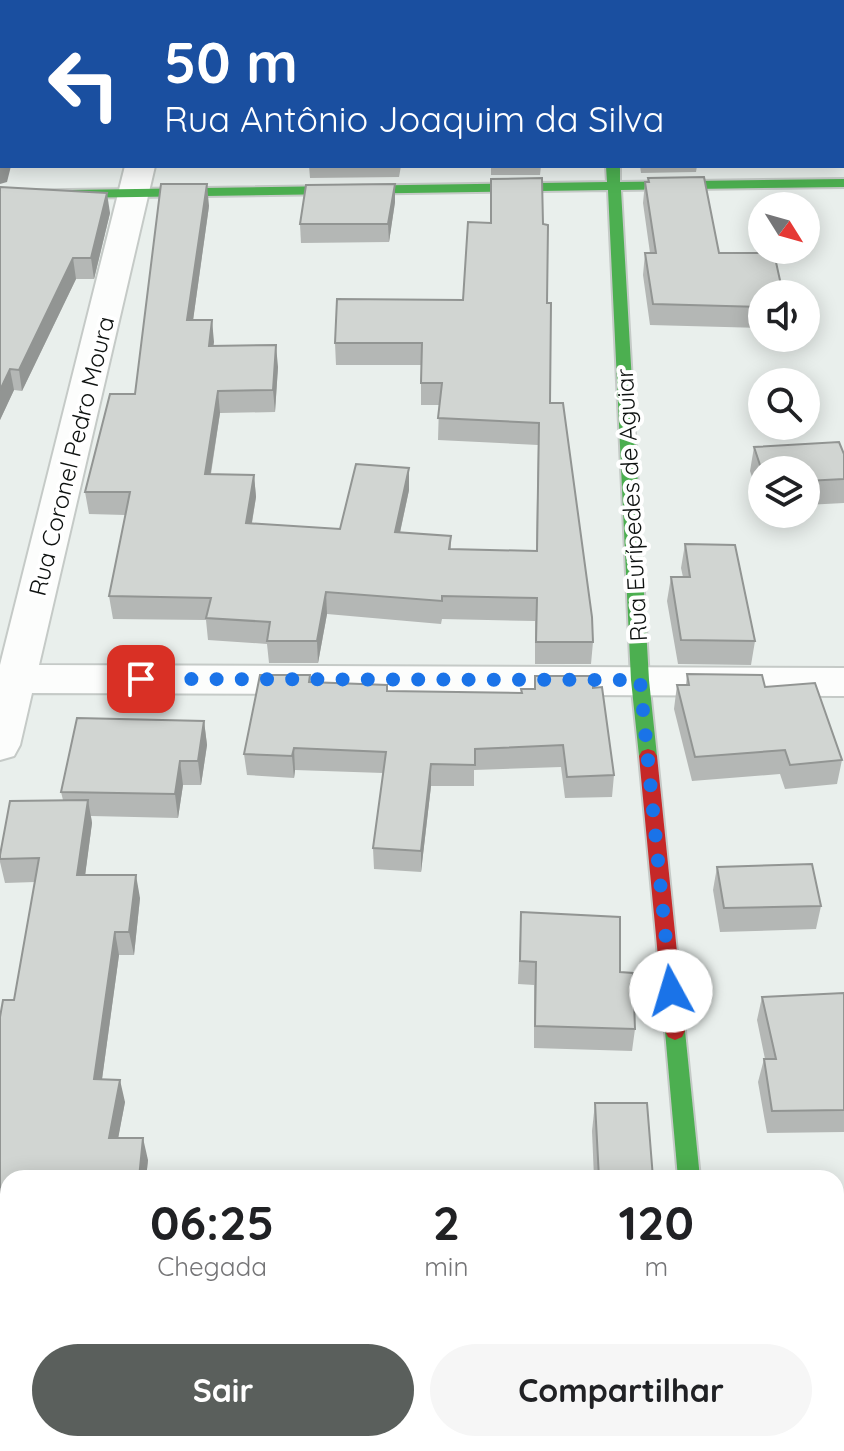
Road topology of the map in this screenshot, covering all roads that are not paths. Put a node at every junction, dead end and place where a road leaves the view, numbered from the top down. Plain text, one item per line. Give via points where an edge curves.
1 (613, 168) edge
2 (138, 179) edge
3 (844, 183) edge
4 (614, 187) junction
5 (0, 195) edge
6 (8, 678) edge
7 (640, 680) junction
8 (844, 682) edge
9 (0, 745) edge
10 (688, 1170) edge

1 - 4 street, Rua Eurípedes de Aguiar
2 - 4 street
2 - 5 street
2 - 6 street, Rua Coronel Pedro Moura
3 - 4 street
4 - 7 street, Rua Eurípedes de Aguiar
6 - 7 street
6 - 9 street, Rua Coronel Pedro Moura
7 - 8 street
7 - 10 street, Rua Eurípedes de Aguiar

